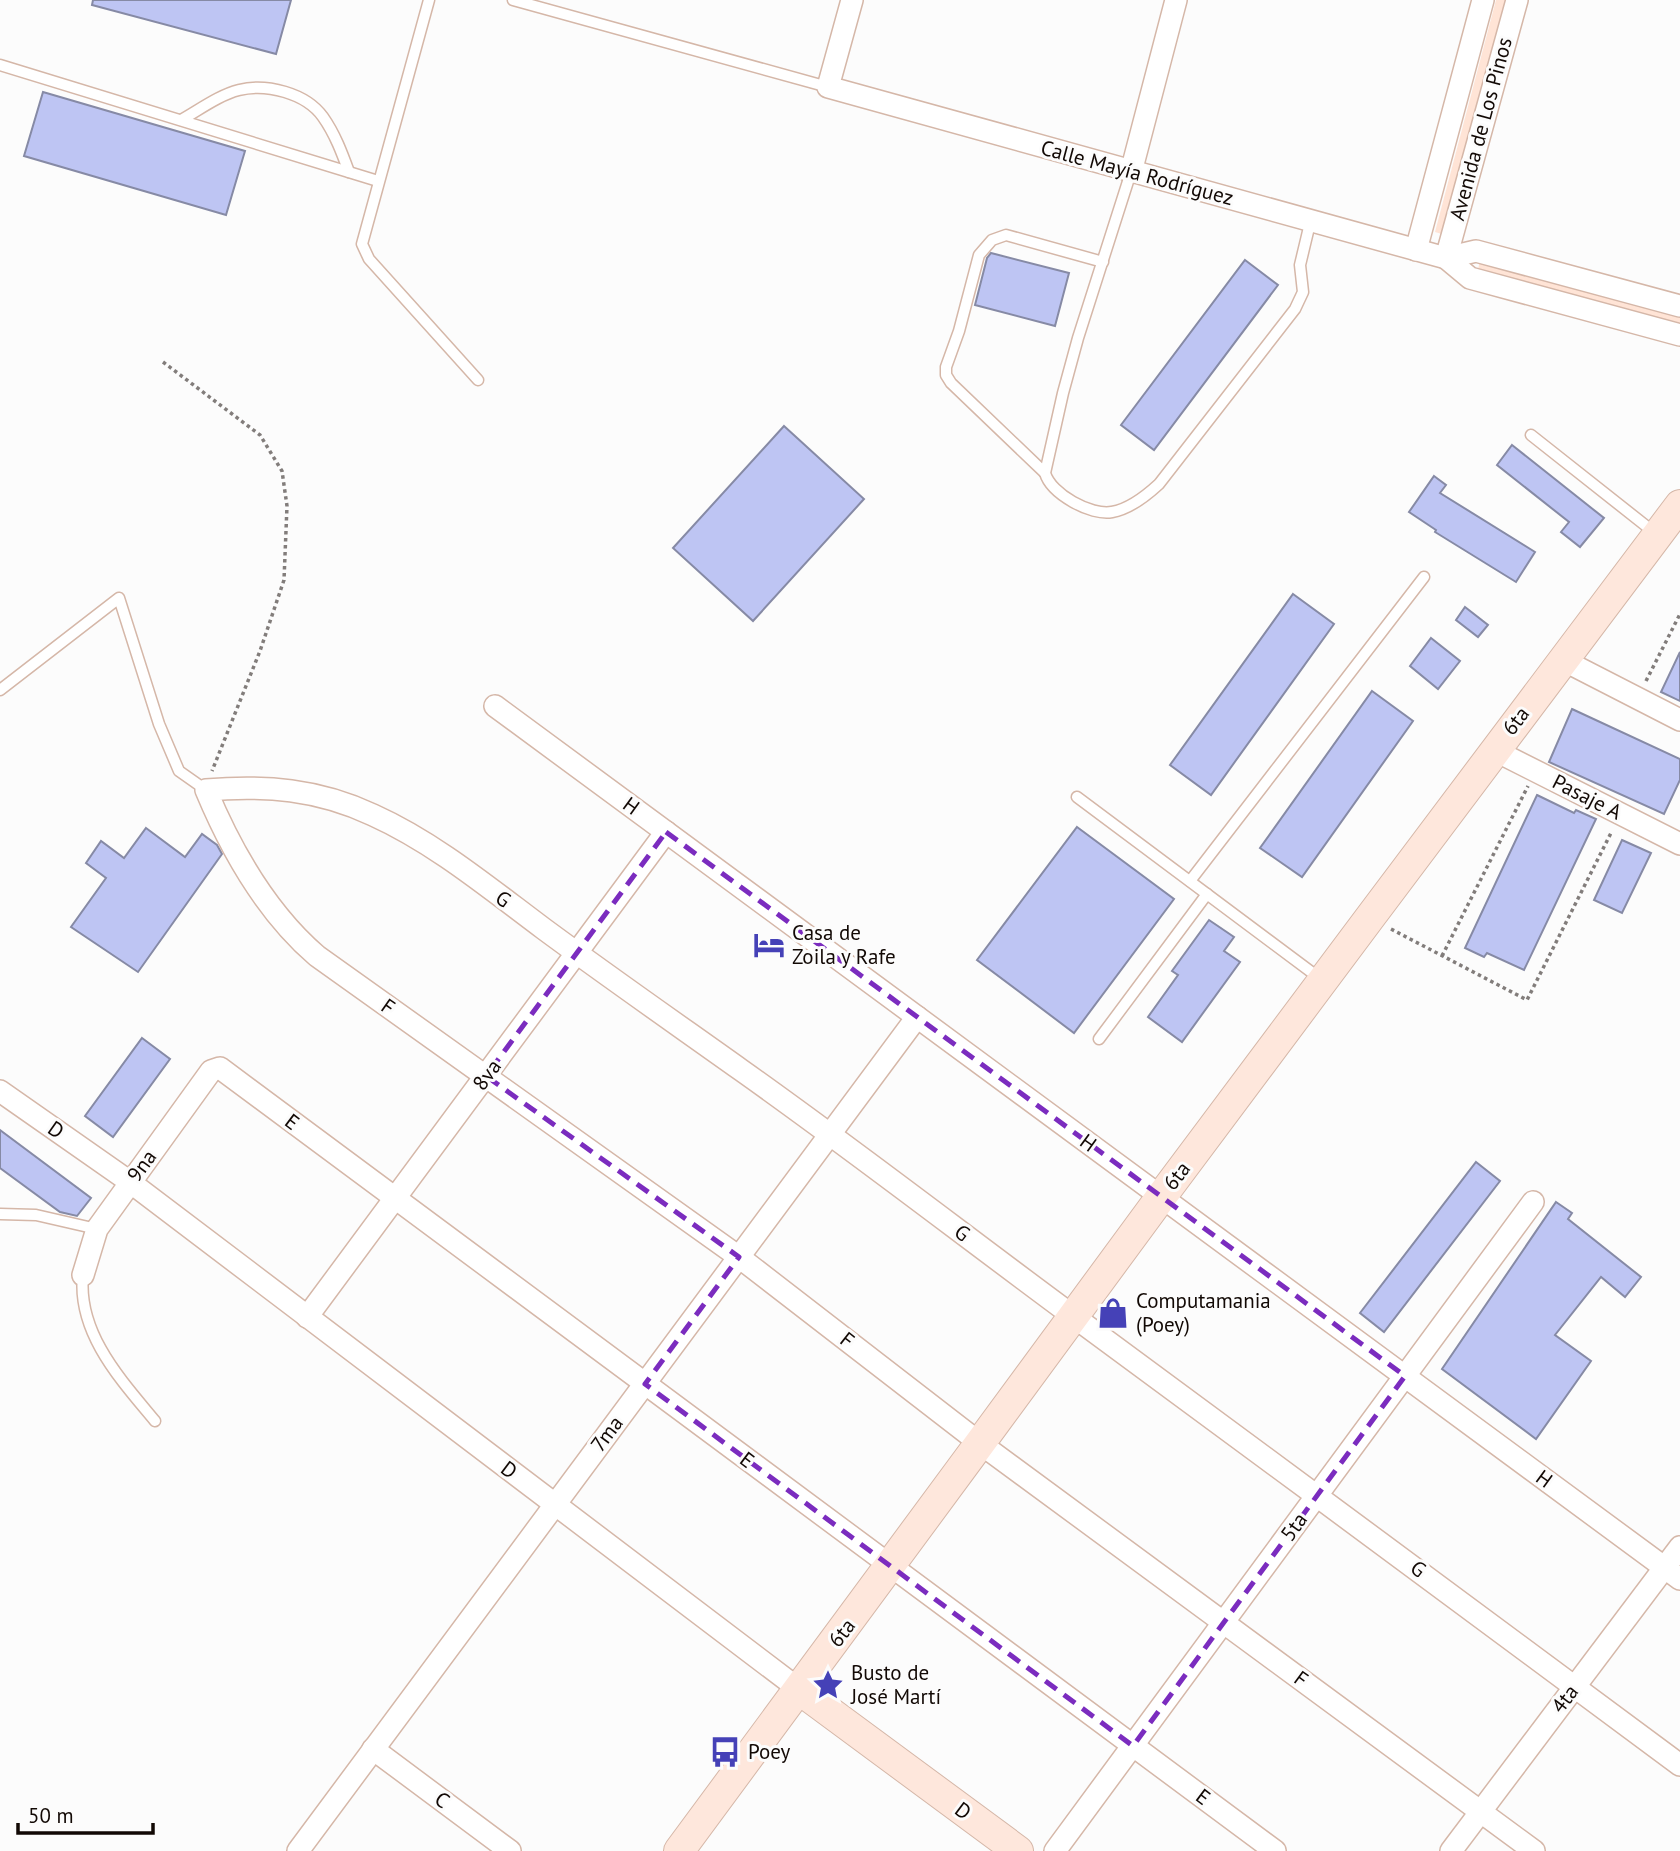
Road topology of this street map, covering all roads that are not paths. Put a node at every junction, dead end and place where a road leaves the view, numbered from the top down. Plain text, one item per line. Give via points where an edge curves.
1 (429, 0) edge
2 (513, 0) edge
3 (852, 0) edge
4 (1176, 0) edge
5 (1483, 0) edge
6 (1517, 0) edge
7 (0, 65) edge
8 (828, 87) junction
9 (181, 120) junction
10 (349, 172) junction
11 (1131, 172) junction
12 (378, 181) junction
13 (1311, 219) junction
14 (1416, 250) junction
15 (1446, 258) junction
16 (1103, 262) junction
17 (1680, 306) edge
18 (1680, 335) edge
19 (478, 380) dead end
20 (1531, 435) dead end
21 (1045, 473) junction
22 (1671, 523) edge
23 (1424, 577) dead end
24 (1563, 660) junction
25 (0, 690) edge
26 (495, 706) dead end
27 (1680, 720) edge
28 (1494, 750) junction
29 (206, 790) junction
30 (1077, 797) dead end
31 (666, 832) junction
32 (1680, 844) edge
33 (1189, 881) junction
34 (1206, 894) junction
35 (577, 953) junction
36 (1322, 981) junction
37 (917, 1017) junction
38 (1099, 1040) dead end
39 (220, 1068) joint
40 (486, 1076) junction
41 (0, 1091) edge
42 (830, 1133) junction
43 (130, 1182) junction
44 (1161, 1197) junction
45 (395, 1199) junction
46 (1533, 1202) dead end
47 (0, 1214) edge
48 (97, 1229) junction
49 (738, 1257) junction
50 (83, 1275) joint
51 (1073, 1316) junction
52 (307, 1317) junction
53 (1405, 1376) junction
54 (645, 1384) junction
55 (155, 1421) dead end
56 (981, 1444) junction
57 (1318, 1495) junction
58 (555, 1505) junction
59 (1680, 1547) edge
60 (891, 1566) junction
61 (1672, 1573) edge
62 (1223, 1622) junction
63 (1575, 1686) junction
64 (800, 1690) junction
65 (1133, 1745) junction
66 (373, 1749) junction
67 (1680, 1765) edge
68 (1480, 1811) junction
69 (298, 1851) edge
70 (510, 1851) edge
71 (679, 1851) edge
72 (1018, 1851) edge
73 (1055, 1851) edge
74 (1275, 1851) edge
75 (1451, 1851) edge
76 (1534, 1851) edge

1 - 12 lane
2 - 8 lane
3 - 8 street
4 - 11 street
5 - 14 street, Avenida de Los Pinos
6 - 15 street, Avenida de Los Pinos
7 - 9 lane
8 - 11 street, Calle Mayía Rodríguez
9 - 10 lane
9 - 10 lane via 236,90 274,88 322,115
10 - 12 lane
11 - 13 street, Calle Mayía Rodríguez
11 - 16 lane
12 - 19 lane via 362,244 369,260
13 - 14 street, Calle Mayía Rodríguez
13 - 21 lane via 1300,265 1301,298 1159,484 1135,503 1102,512 1059,494
14 - 15 street, Calle Mayía Rodríguez
15 - 17 street, Calle Mayía Rodríguez via 1476,251
15 - 18 street, Calle Mayía Rodríguez via 1470,278
16 - 21 lane via 1063,393
16 - 21 lane via 1006,235 992,240 979,255 946,367 951,383
20 - 22 lane
22 - 24 main road, 6ta
23 - 33 lane
24 - 27 street
24 - 28 main road, 6ta
25 - 29 lane via 119,598 178,771
26 - 31 street, H
28 - 32 street, Pasaje A
28 - 36 main road, 6ta
29 - 35 street, G via 289,789 370,813 450,860
29 - 40 street, F via 234,848 296,937
30 - 33 lane
31 - 35 street, 8va
31 - 37 street, H
33 - 34 lane
34 - 36 lane
34 - 38 lane
35 - 40 street, 8va
35 - 42 street, G
36 - 44 main road, 6ta
37 - 42 street, 7ma
37 - 44 street, H
39 - 43 street, 9na via 211,1072
39 - 45 street, E
40 - 45 street, 8va
40 - 49 street, F
41 - 43 street, D
42 - 49 street, 7ma
42 - 51 street, G
43 - 48 street, 9na
43 - 52 street, D
44 - 51 main road, 6ta
44 - 53 street, H
45 - 52 street, 8va
45 - 54 street, E
46 - 53 street, 5ta
47 - 48 lane via 36,1215
48 - 50 street, 9na
49 - 54 street, 7ma
49 - 56 street, F
50 - 55 lane via 81,1293 95,1339
51 - 56 main road, 6ta
51 - 57 street, G
52 - 58 street, D
53 - 57 street, 5ta
53 - 61 street, H
54 - 58 street, 7ma
54 - 60 street, E
56 - 60 main road, 6ta
56 - 62 street, F
57 - 62 street, 5ta
57 - 63 street, G
58 - 64 street, D
58 - 66 street, 7ma
59 - 61 street, 4ta
60 - 64 main road, 6ta
60 - 65 street, E
61 - 63 street, 4ta
62 - 65 street, 5ta
62 - 68 street, F
63 - 67 street, G
63 - 68 street, 4ta
64 - 71 main road, 6ta
64 - 72 main road, D
65 - 73 street, 5ta
65 - 74 street, E
66 - 69 street, 7ma
66 - 70 street, C
68 - 75 street, 4ta
68 - 76 street, F

